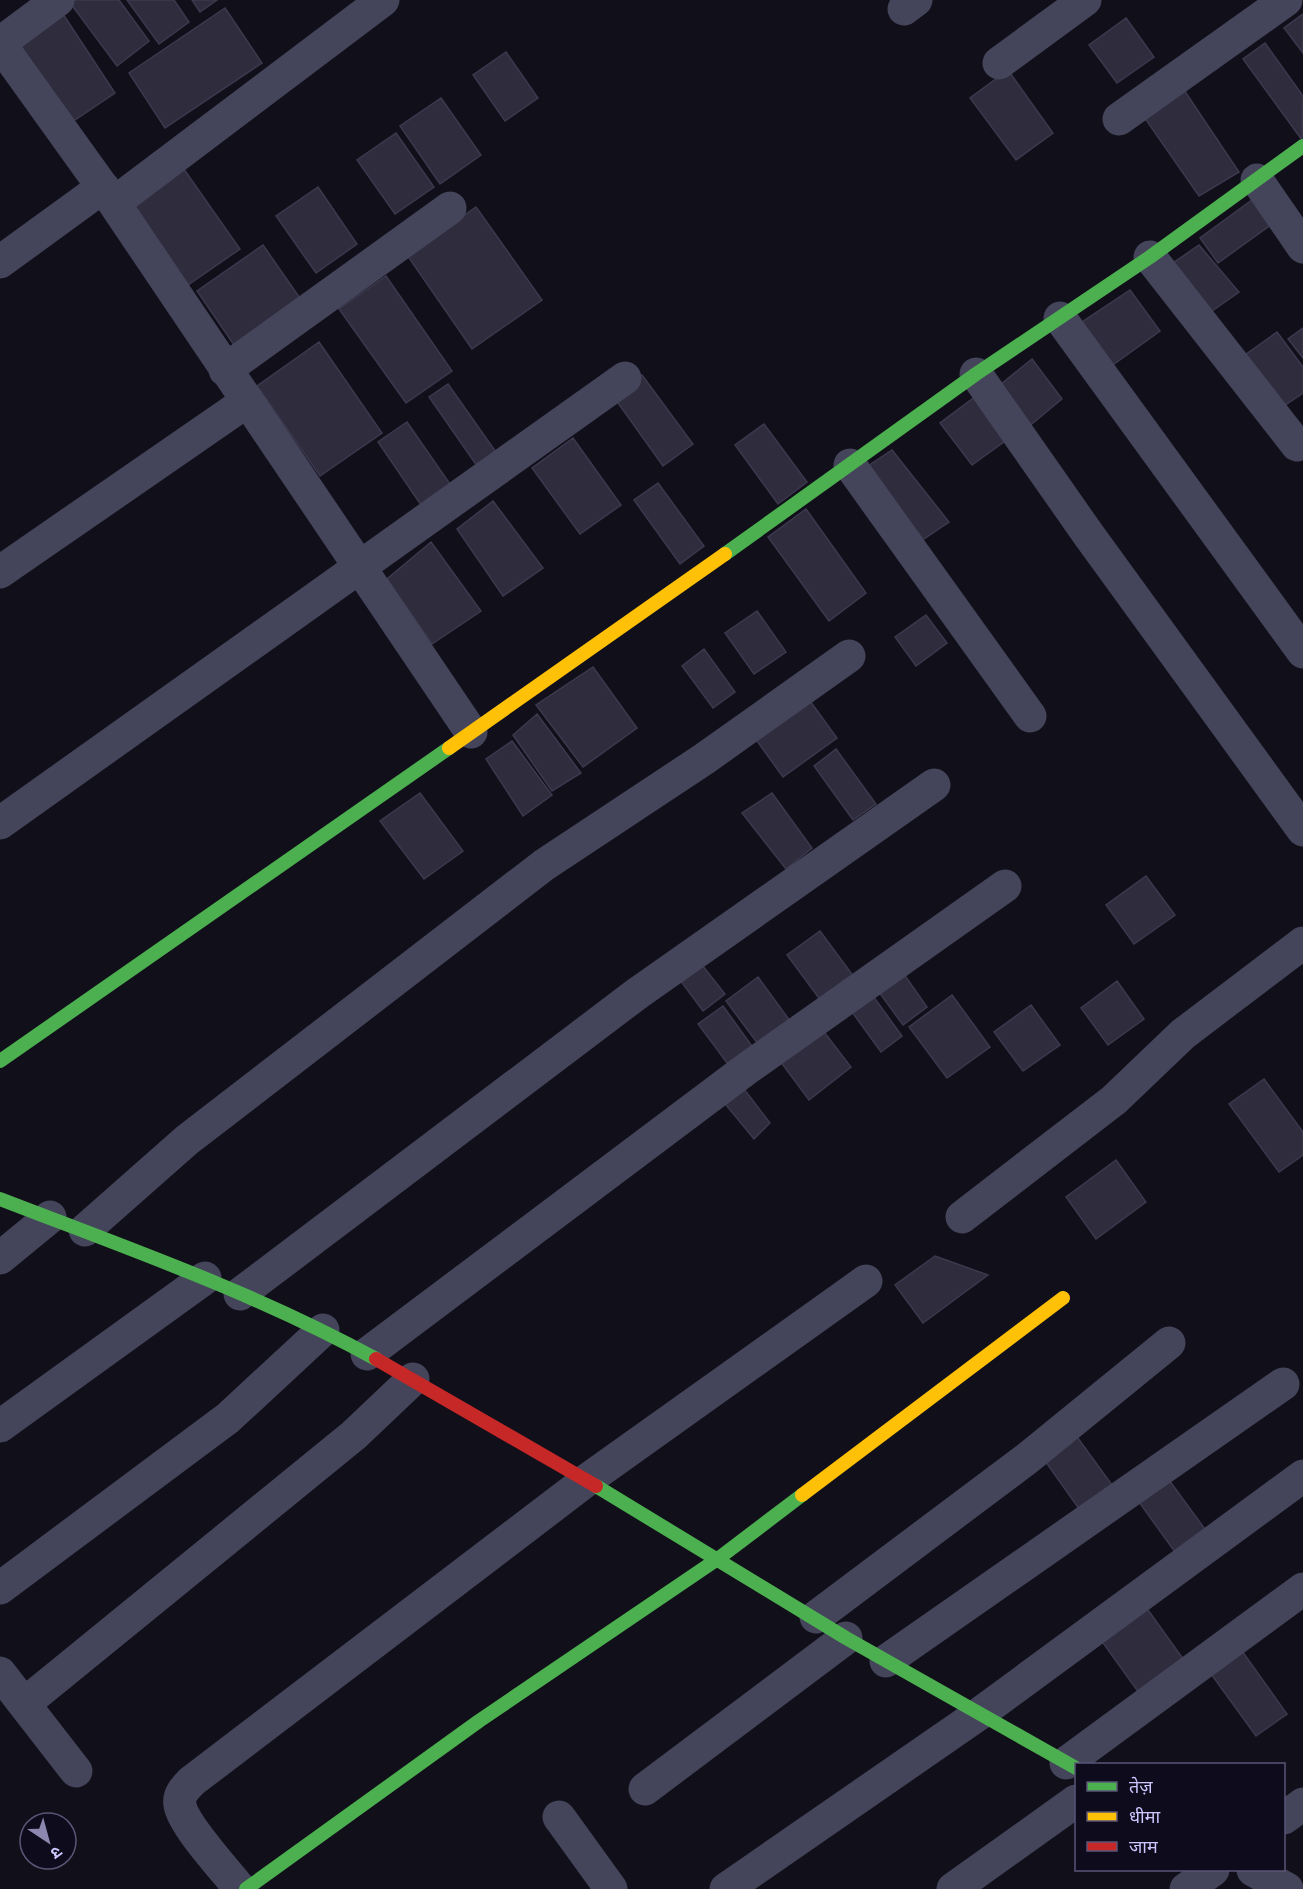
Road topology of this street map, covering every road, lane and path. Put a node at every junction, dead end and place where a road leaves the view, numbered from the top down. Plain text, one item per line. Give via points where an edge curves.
1 (58, 0) edge
2 (383, 0) edge
3 (1085, 0) edge
4 (1286, 0) edge
5 (0, 44) edge
6 (999, 63) dead end
7 (1119, 119) dead end
8 (1303, 146) edge
9 (1257, 180) junction
10 (109, 195) junction
11 (450, 208) dead end
12 (1303, 247) edge
13 (1150, 257) junction
14 (0, 262) edge
15 (1060, 318) junction
16 (225, 370) junction
17 (976, 374) junction
18 (626, 378) dead end
19 (246, 402) junction
20 (1297, 445) dead end
21 (850, 465) junction
22 (359, 566) junction
23 (0, 572) edge
24 (1303, 652) edge
25 (849, 656) dead end
26 (1030, 716) dead end
27 (471, 732) junction
28 (934, 785) dead end
29 (0, 823) edge
30 (1303, 830) edge
31 (1005, 886) dead end
32 (1303, 943) edge
33 (0, 1061) edge
34 (0, 1199) edge
35 (50, 1217) junction
36 (962, 1217) dead end
37 (85, 1230) junction
38 (0, 1258) edge
39 (205, 1278) junction
40 (866, 1281) dead end
41 (240, 1294) junction
42 (1063, 1298) dead end
43 (323, 1330) junction
44 (1169, 1343) dead end
45 (367, 1354) junction
46 (413, 1379) junction
47 (1283, 1384) dead end
48 (0, 1426) edge
49 (1303, 1476) edge
50 (587, 1480) junction
51 (719, 1558) junction
52 (0, 1588) edge
53 (1303, 1589) edge
54 (816, 1617) junction
55 (846, 1638) junction
56 (886, 1660) junction
57 (0, 1673) edge
58 (24, 1704) junction
59 (980, 1714) junction
60 (1072, 1765) edge
61 (76, 1771) dead end
62 (645, 1789) dead end
63 (1075, 1802) edge
64 (1303, 1804) edge
65 (560, 1817) dead end
66 (1285, 1817) edge
67 (1211, 1871) edge
68 (1256, 1871) edge
69 (240, 1889) edge
70 (246, 1889) edge
71 (611, 1889) edge
72 (726, 1889) edge
73 (953, 1889) edge
74 (1186, 1889) edge
75 (1287, 1889) edge

1 - 5 street
2 - 10 street
3 - 6 street
4 - 7 street
5 - 10 street
8 - 9 street
9 - 12 street
9 - 13 street
10 - 14 street
10 - 16 street
11 - 16 street
13 - 15 street
13 - 20 street
15 - 17 street
15 - 24 street
16 - 19 street
17 - 21 street
17 - 30 street
18 - 22 street
19 - 22 street
19 - 23 street
21 - 26 street
21 - 27 street
22 - 27 street
22 - 29 street
25 - 37 street via 704,759 544,865 187,1140
27 - 33 street
28 - 41 street via 638,993
31 - 45 street via 745,1070
32 - 36 street via 1183,1034 1114,1100
34 - 35 street
35 - 37 street
35 - 38 street
37 - 39 street
39 - 41 street
39 - 48 street
40 - 50 street
41 - 43 street
42 - 51 street
43 - 45 street
43 - 52 street via 228,1418
44 - 54 street via 1029,1457
45 - 46 street
46 - 50 street
46 - 58 street via 354,1435
47 - 56 street
49 - 59 street
50 - 51 street
50 - 69 street via 181,1793 180,1805 186,1821
51 - 54 street
51 - 70 street via 479,1721
53 - 60 street
54 - 55 street
55 - 56 street
55 - 62 street
56 - 59 street
57 - 58 street
58 - 61 street
59 - 60 street
59 - 72 street
63 - 73 street
64 - 66 street
65 - 71 street
67 - 74 street
68 - 75 street

